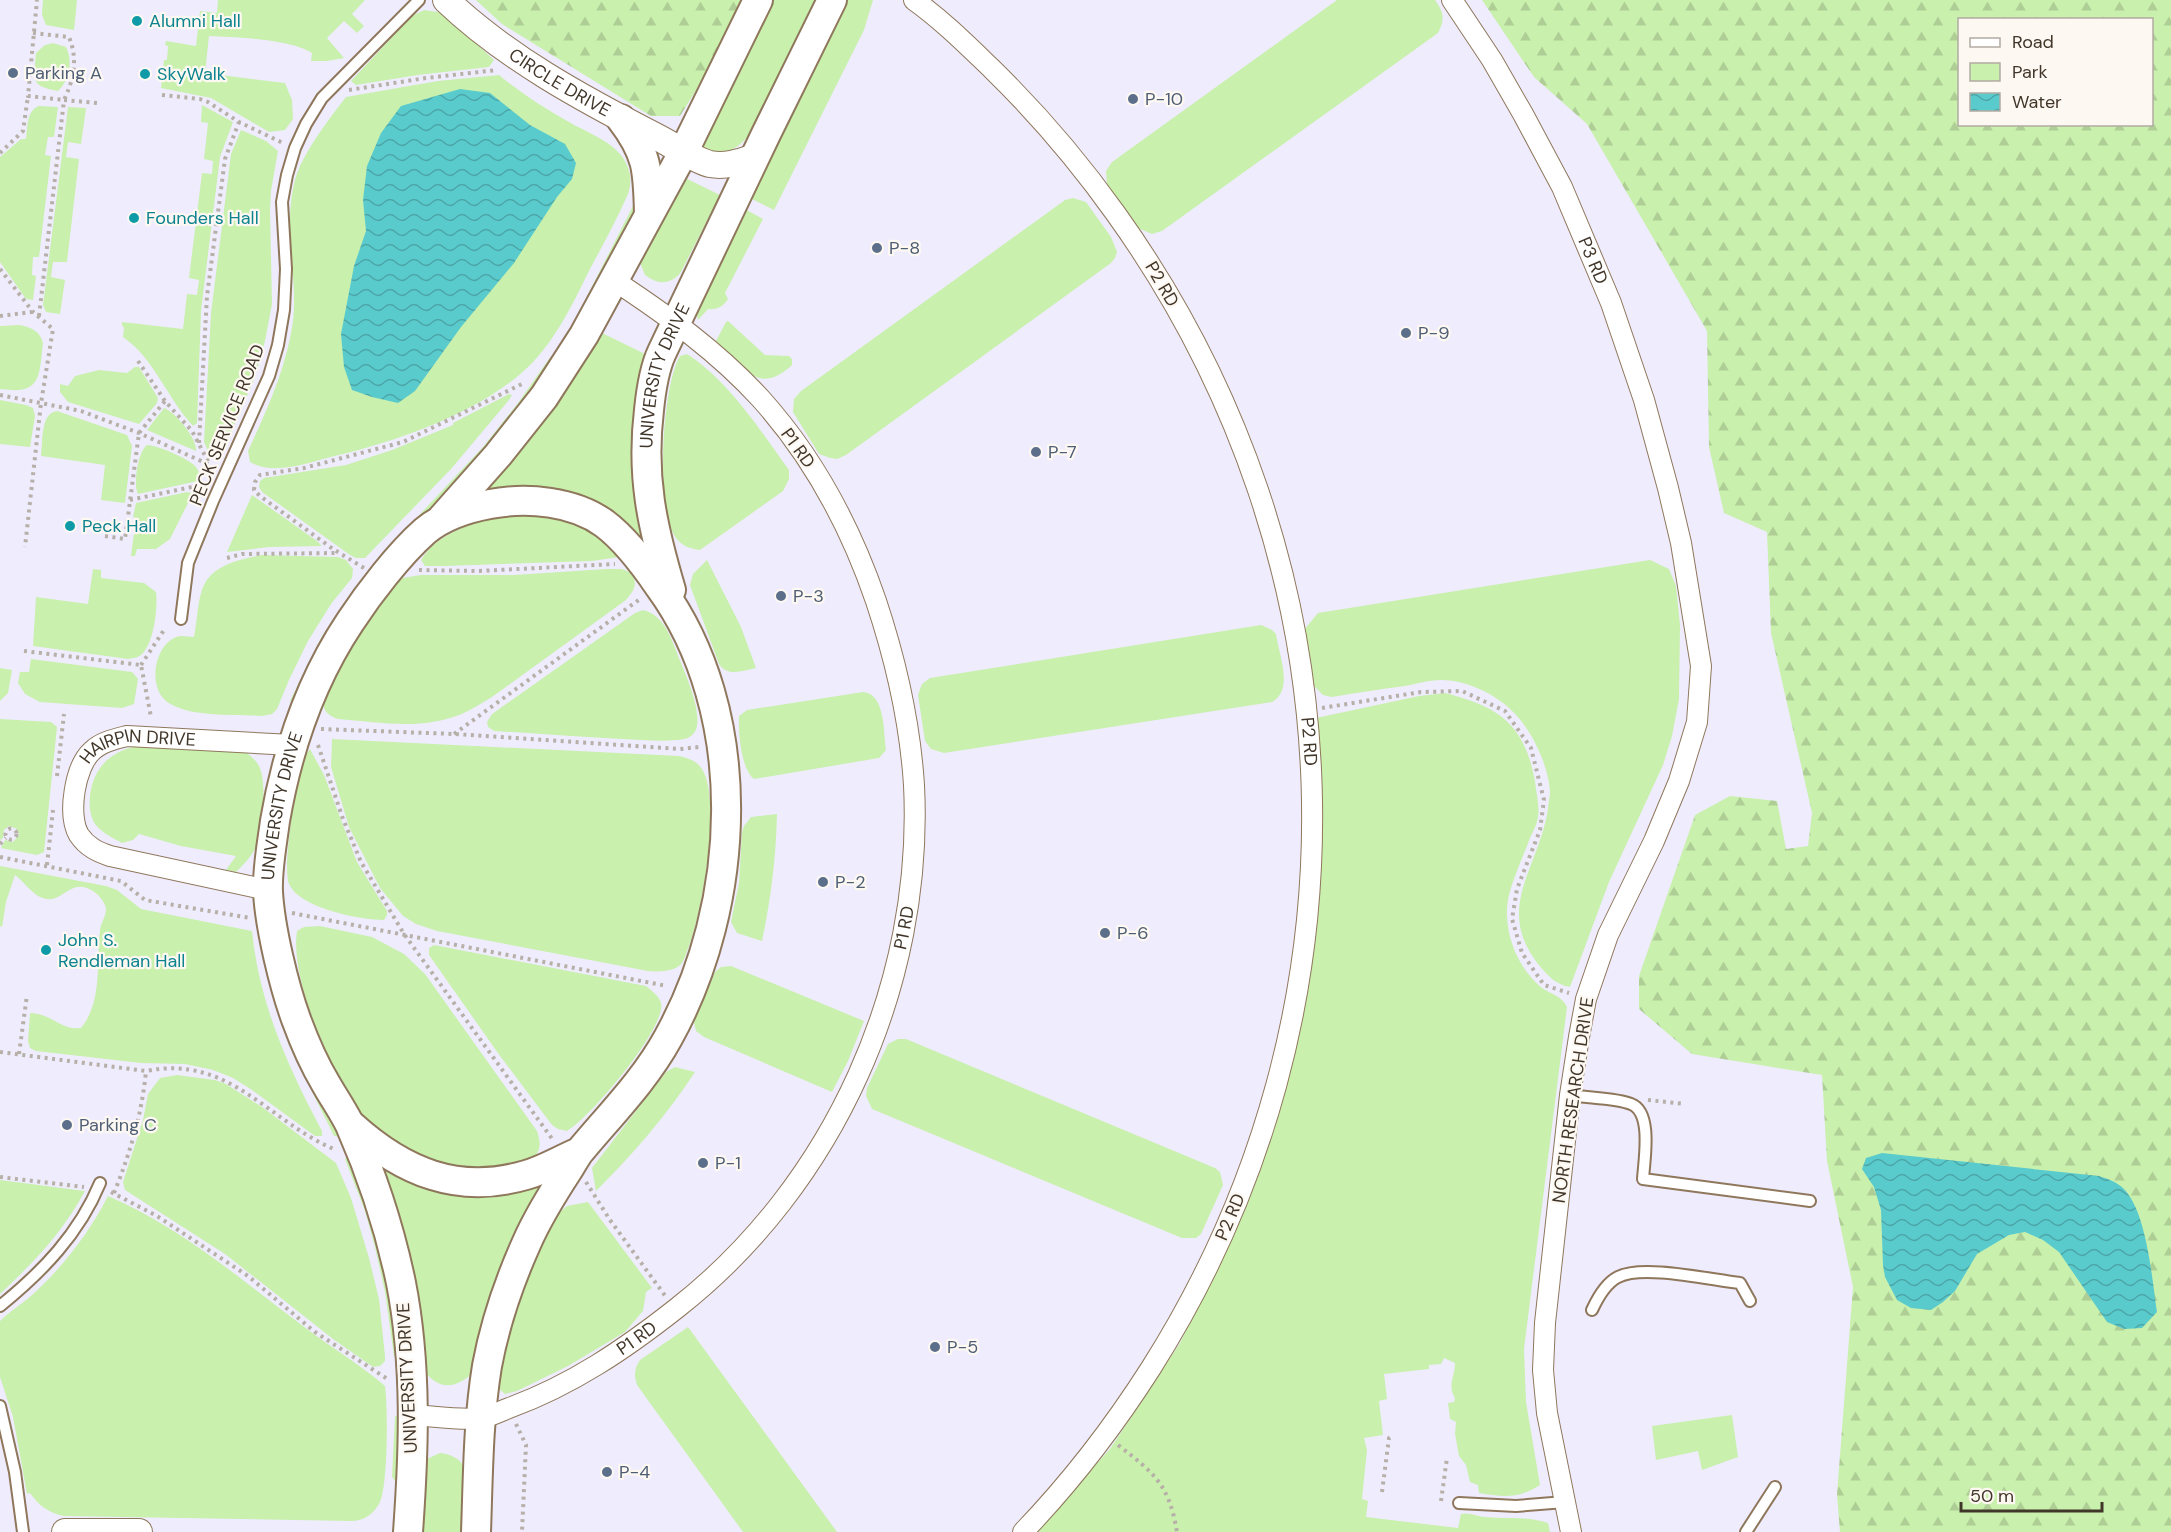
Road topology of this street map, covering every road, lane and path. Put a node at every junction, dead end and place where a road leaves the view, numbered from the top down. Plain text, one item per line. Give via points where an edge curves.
1 (38, 0) edge
2 (419, 0) edge
3 (446, 0) edge
4 (758, 0) edge
5 (832, 0) edge
6 (914, 0) edge
7 (1452, 0) edge
8 (33, 33) junction
9 (497, 70) dead end
10 (329, 92) junction
11 (162, 95) dead end
12 (28, 96) junction
13 (64, 99) junction
14 (97, 103) dead end
15 (621, 119) junction
16 (239, 122) junction
17 (295, 148) junction
18 (684, 151) junction
19 (0, 153) edge
20 (755, 157) junction
21 (649, 216) junction
22 (0, 268) edge
23 (615, 281) junction
24 (33, 312) junction
25 (0, 316) edge
26 (39, 317) junction
27 (676, 322) junction
28 (138, 361) dead end
29 (528, 381) dead end
30 (0, 395) edge
31 (165, 401) junction
32 (41, 403) junction
33 (139, 433) junction
34 (199, 443) junction
35 (201, 485) dead end
36 (130, 500) junction
37 (440, 521) junction
38 (105, 536) dead end
39 (1681, 543) joint
40 (25, 547) dead end
41 (340, 553) junction
42 (227, 558) dead end
43 (620, 564) dead end
44 (365, 568) dead end
45 (411, 570) dead end
46 (640, 598) dead end
47 (675, 607) junction
48 (181, 619) dead end
49 (164, 630) dead end
50 (24, 651) dead end
51 (141, 665) junction
52 (1306, 710) junction
53 (151, 717) dead end
54 (454, 734) junction
55 (306, 737) junction
56 (703, 746) dead end
57 (6, 838) dead end
58 (0, 844) edge
59 (0, 857) edge
60 (268, 890) junction
61 (289, 913) dead end
62 (253, 918) dead end
63 (404, 934) junction
64 (674, 987) dead end
65 (27, 995) dead end
66 (1586, 999) junction
67 (0, 1052) edge
68 (19, 1054) junction
69 (146, 1071) junction
70 (1570, 1095) junction
71 (1685, 1104) dead end
72 (1637, 1107) junction
73 (340, 1132) junction
74 (336, 1150) junction
75 (572, 1158) junction
76 (340, 1159) dead end
77 (0, 1177) edge
78 (100, 1183) dead end
79 (85, 1187) dead end
80 (1810, 1201) dead end
81 (668, 1299) dead end
82 (1750, 1301) dead end
83 (0, 1306) edge
84 (1592, 1310) dead end
85 (389, 1370) dead end
86 (0, 1406) edge
87 (413, 1414) junction
88 (481, 1418) junction
89 (514, 1421) dead end
90 (1391, 1437) dead end
91 (1115, 1443) dead end
92 (1447, 1458) dead end
93 (1775, 1487) dead end
94 (1382, 1492) dead end
95 (1442, 1501) dead end
96 (1565, 1502) junction
97 (1459, 1503) dead end
98 (23, 1532) edge
99 (65, 1532) edge
100 (139, 1532) edge
101 (408, 1532) edge
102 (476, 1532) edge
103 (522, 1532) edge
104 (1023, 1532) edge
105 (1177, 1532) edge
106 (1571, 1532) edge
107 (1746, 1532) edge

1 - 8 path
2 - 10 lane, PECK SERVICE ROAD
3 - 15 street, CIRCLE DRIVE via 558,84
4 - 18 main road, UNIVERSITY DRIVE
5 - 20 main road, UNIVERSITY DRIVE
6 - 52 street, P2 RD via 966,44 1064,146 1146,255 1171,296 1224,400 1253,472 1293,616
7 - 39 street, P3 RD via 1523,114 1587,243 1644,400
8 - 12 path
8 - 13 path via 69,37 75,59 71,85
9 - 10 path
10 - 17 lane, PECK SERVICE ROAD via 306,124
11 - 16 path via 200,99
12 - 13 path
12 - 19 path via 23,131
13 - 14 path
13 - 26 path
15 - 18 street, CIRCLE DRIVE
15 - 21 main road via 638,141 646,164
16 - 17 path
16 - 34 path via 225,159 207,296
17 - 48 lane, PECK SERVICE ROAD via 282,202 286,269 278,345 269,376 188,563
18 - 20 street, CIRCLE DRIVE via 709,164 730,165
18 - 21 main road, UNIVERSITY DRIVE
20 - 27 main road, UNIVERSITY DRIVE
21 - 23 main road, UNIVERSITY DRIVE
22 - 24 path
23 - 27 street, P1 RD
23 - 37 main road, UNIVERSITY DRIVE via 544,397
24 - 25 path
24 - 26 path
26 - 32 path via 53,329
27 - 47 main road, UNIVERSITY DRIVE via 656,370 645,444 651,514
27 - 88 street, P1 RD via 729,367 775,416 841,516 865,571 896,668 912,771 914,848 900,951 882,1014 849,1098 824,1142 758,1231 712,1278 634,1342 577,1378
28 - 31 path
29 - 41 path via 404,442 304,468 260,475 254,490
30 - 32 path
31 - 33 path
31 - 34 path
32 - 33 path via 81,411
32 - 40 path
33 - 34 path via 210,465
33 - 36 path
35 - 36 path
36 - 38 path via 125,538
37 - 47 main road, UNIVERSITY DRIVE via 483,505 513,501 573,509 601,521 619,537
37 - 55 main road, UNIVERSITY DRIVE via 424,532 355,615 322,671
39 - 66 street, NORTH RESEARCH DRIVE via 1701,666 1697,722 1654,841 1608,935
41 - 42 path via 281,552
41 - 44 path
43 - 45 path
46 - 54 path
47 - 75 main road, UNIVERSITY DRIVE via 706,676 719,731 726,818 717,905 704,953 668,1037 627,1096
49 - 51 path
50 - 51 path
51 - 53 path
52 - 66 path via 1421,692 1462,691 1505,711 1531,748 1544,800 1540,830 1517,889 1512,918 1522,952 1544,985
52 - 104 street, P2 RD via 1312,828 1305,934 1280,1074 1255,1155 1205,1272 1169,1339 1093,1450
54 - 55 path
54 - 56 path via 680,749
55 - 60 main road, UNIVERSITY DRIVE via 280,789
55 - 60 street, HAIRPIN DRIVE via 127,736 92,750 78,774 74,816 79,835 91,848 110,856
55 - 63 path via 361,862
57 - 58 path
59 - 62 path via 121,881 145,900
60 - 73 main road, UNIVERSITY DRIVE via 296,1018
61 - 63 path
63 - 64 path
63 - 75 path
65 - 68 path
66 - 70 street, NORTH RESEARCH DRIVE
67 - 68 path
68 - 69 path
69 - 74 path via 167,1066 226,1080 316,1142
69 - 85 path via 143,1102 130,1152 113,1193 157,1216 248,1276 315,1332 390,1380
70 - 72 lane
70 - 96 street, NORTH RESEARCH DRIVE via 1545,1323 1544,1370 1547,1413
71 - 72 path via 1649,1099
72 - 80 lane via 1645,1126 1643,1179
73 - 74 path
73 - 75 main road, UNIVERSITY DRIVE via 364,1138 426,1174 456,1182 514,1178
73 - 87 main road, UNIVERSITY DRIVE via 378,1199 392,1243 410,1348
74 - 76 path
75 - 81 path via 610,1220
75 - 88 main road, UNIVERSITY DRIVE via 530,1234 510,1280 495,1329
77 - 79 path
78 - 83 lane via 77,1228 54,1257
82 - 84 lane via 1740,1283 1642,1271 1618,1277 1600,1293
86 - 98 lane
87 - 88 street
87 - 101 main road, UNIVERSITY DRIVE
88 - 102 main road, UNIVERSITY DRIVE
89 - 103 path via 526,1445
90 - 94 path
91 - 105 path via 1147,1467 1163,1485 1174,1509
92 - 95 path
93 - 107 lane
96 - 97 lane via 1516,1506
96 - 106 street, NORTH RESEARCH DRIVE
99 - 100 street

